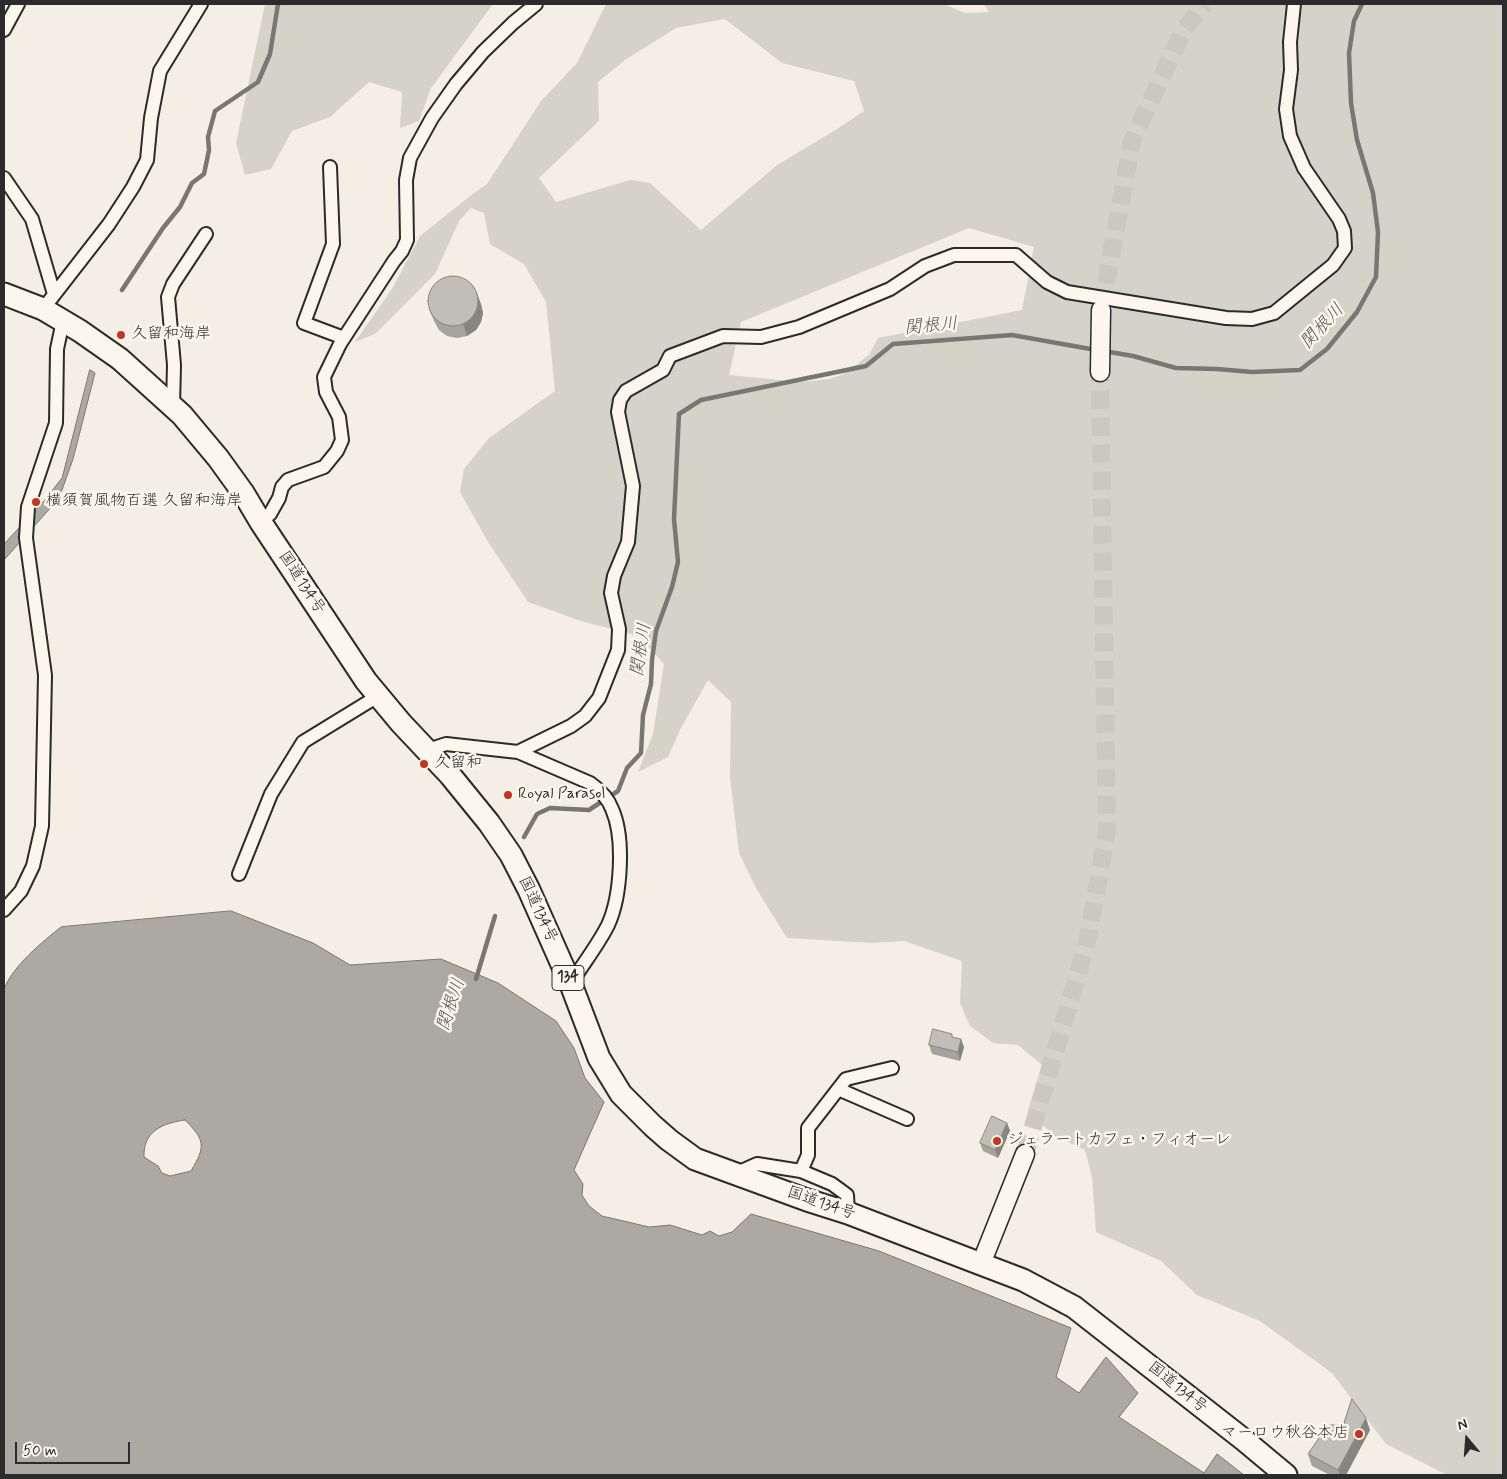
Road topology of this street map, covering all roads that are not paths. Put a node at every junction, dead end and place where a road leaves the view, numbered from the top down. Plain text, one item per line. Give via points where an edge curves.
1 (18, 4) edge
2 (201, 4) edge
3 (536, 4) edge
4 (1294, 4) edge
5 (4, 30) edge
6 (330, 167) dead end
7 (4, 178) edge
8 (206, 234) dead end
9 (4, 294) edge
10 (48, 302) junction
11 (1101, 310) tunnel mouth
12 (63, 322) junction
13 (344, 338) junction
14 (1100, 372) tunnel mouth
15 (173, 406) junction
16 (260, 522) junction
17 (378, 696) junction
18 (428, 750) junction
19 (518, 752) junction
20 (238, 874) dead end
21 (4, 910) edge
22 (572, 987) junction
23 (892, 1068) dead end
24 (838, 1090) junction
25 (907, 1119) dead end
26 (1025, 1154) tunnel mouth
27 (801, 1171) junction
28 (735, 1174) junction
29 (848, 1213) junction
30 (981, 1264) junction
31 (1286, 1475) edge

1 - 5 street
2 - 10 street via 160,71 147,160 109,224
3 - 13 street via 483,52 432,118 410,158 406,180 407,240
4 - 19 street via 1286,109 1290,136 1304,168 1344,231 1345,248 1333,265 1274,312 1252,319 1226,318 1066,292 1047,282 1016,255 954,255 924,266 890,289 799,327 761,337 723,336 670,356 662,370 626,391 620,400 618,412 633,486 628,542 614,576 611,593 619,629 618,650 598,698 585,716
6 - 13 street via 333,244 304,323
7 - 10 street via 32,219
8 - 15 street via 168,297 174,365
9 - 10 highway, 国道134号 / 134
10 - 12 highway, 国道134号 / 134
11 - 14 main road
12 - 15 highway, 国道134号 / 134 via 120,359
12 - 21 street via 57,349 56,423 32,491 26,519 45,675 42,826 33,866 22,891
13 - 16 street via 324,377 326,392 339,416 342,440 337,451 324,468 288,480 270,514
15 - 16 highway, 国道134号 / 134 via 218,458
16 - 17 highway, 国道134号 / 134
17 - 18 highway, 国道134号 / 134
17 - 20 street via 303,742 272,794
18 - 19 street via 446,744
18 - 22 highway, 国道134号 / 134 via 489,823 511,855
19 - 22 street via 601,790 612,809 620,840 619,885 608,925
22 - 28 highway, 国道134号 / 134 via 599,1058 621,1094 658,1131 696,1159
23 - 24 street via 846,1079
24 - 25 street
24 - 27 street via 808,1128 808,1155
26 - 30 main road
27 - 28 street via 757,1164
27 - 29 street via 832,1184 848,1195
28 - 29 highway, 国道134号 / 134
29 - 30 highway, 国道134号 / 134
30 - 31 highway, 国道134号 / 134 via 1023,1280 1074,1308

